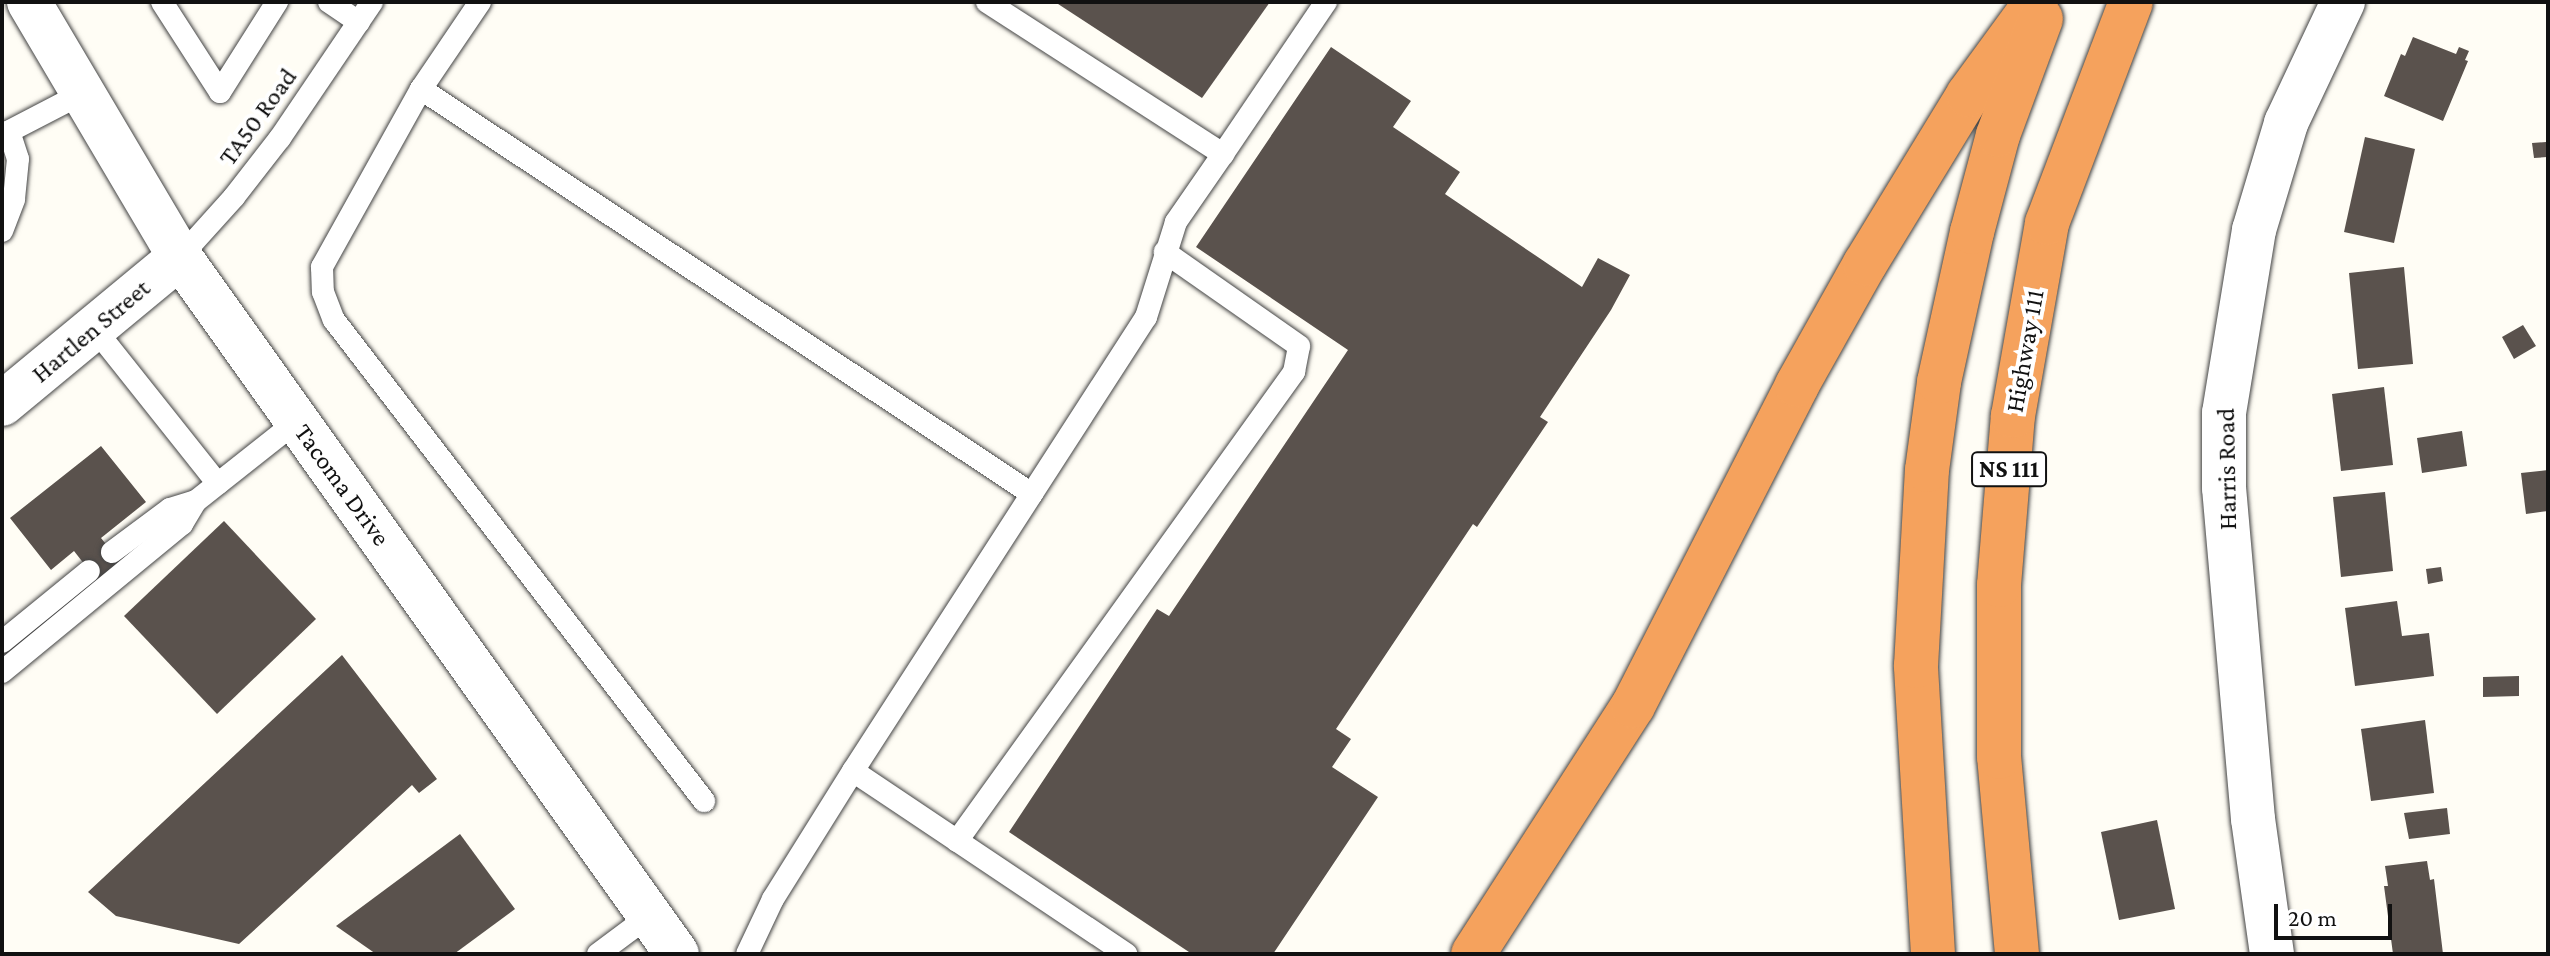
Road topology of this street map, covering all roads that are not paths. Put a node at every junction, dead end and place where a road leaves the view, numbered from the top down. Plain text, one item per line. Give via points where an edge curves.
1 (29, 2) edge
2 (162, 2) edge
3 (277, 2) edge
4 (329, 2) edge
5 (372, 2) edge
6 (480, 2) edge
7 (987, 2) edge
8 (1326, 2) edge
9 (2036, 2) edge
10 (2047, 2) edge
11 (2131, 2) edge
12 (2343, 2) edge
13 (359, 22) junction
14 (421, 89) junction
15 (83, 93) junction
16 (5, 133) edge
17 (1223, 154) junction
18 (2, 231) edge
19 (1165, 252) junction
20 (180, 257) junction
21 (94, 328) junction
22 (2, 404) edge
23 (296, 422) junction
24 (218, 484) junction
25 (1032, 494) junction
26 (196, 501) junction
27 (112, 552) dead end
28 (89, 571) dead end
29 (2, 642) edge
30 (2, 672) edge
31 (853, 771) junction
32 (704, 801) dead end
33 (957, 841) junction
34 (649, 916) junction
35 (598, 954) edge
36 (677, 954) edge
37 (747, 954) edge
38 (1126, 954) edge
39 (1473, 954) edge
40 (1933, 954) edge
41 (2017, 954) edge
42 (2272, 954) edge

1 - 15 street, Tacoma Drive
2 - 3 lane via 220,92
4 - 13 lane
5 - 13 lane, TA50 Road
6 - 14 lane
7 - 17 lane
8 - 17 lane
9 - 39 highway via 1968,95 1865,264 1633,706
10 - 40 highway via 1998,135 1972,232 1939,382 1927,470 1916,666
11 - 41 highway, Highway 111 / NS 111 via 2047,223 2013,416 1999,585 1999,757
12 - 42 street, Harris Road via 2286,123 2254,230 2224,413 2224,488 2253,819
13 - 20 lane, TA50 Road via 262,162
14 - 25 lane
14 - 32 lane via 322,267 323,292 334,320
15 - 16 lane
15 - 20 street, Tacoma Drive
16 - 18 lane via 18,159 14,199
17 - 19 lane via 1176,222
19 - 25 lane via 1146,317
19 - 33 lane via 1299,346 1294,372
20 - 21 street, Hartlen Street
20 - 23 street, Tacoma Drive
21 - 22 street, Hartlen Street
21 - 24 lane
23 - 24 lane
23 - 34 street, Tacoma Drive
24 - 26 lane
25 - 31 lane
26 - 27 lane via 170,509
26 - 30 lane via 182,524
28 - 29 lane
31 - 33 lane
31 - 37 lane via 773,899
33 - 38 lane
34 - 35 lane
34 - 36 street, Tacoma Drive

